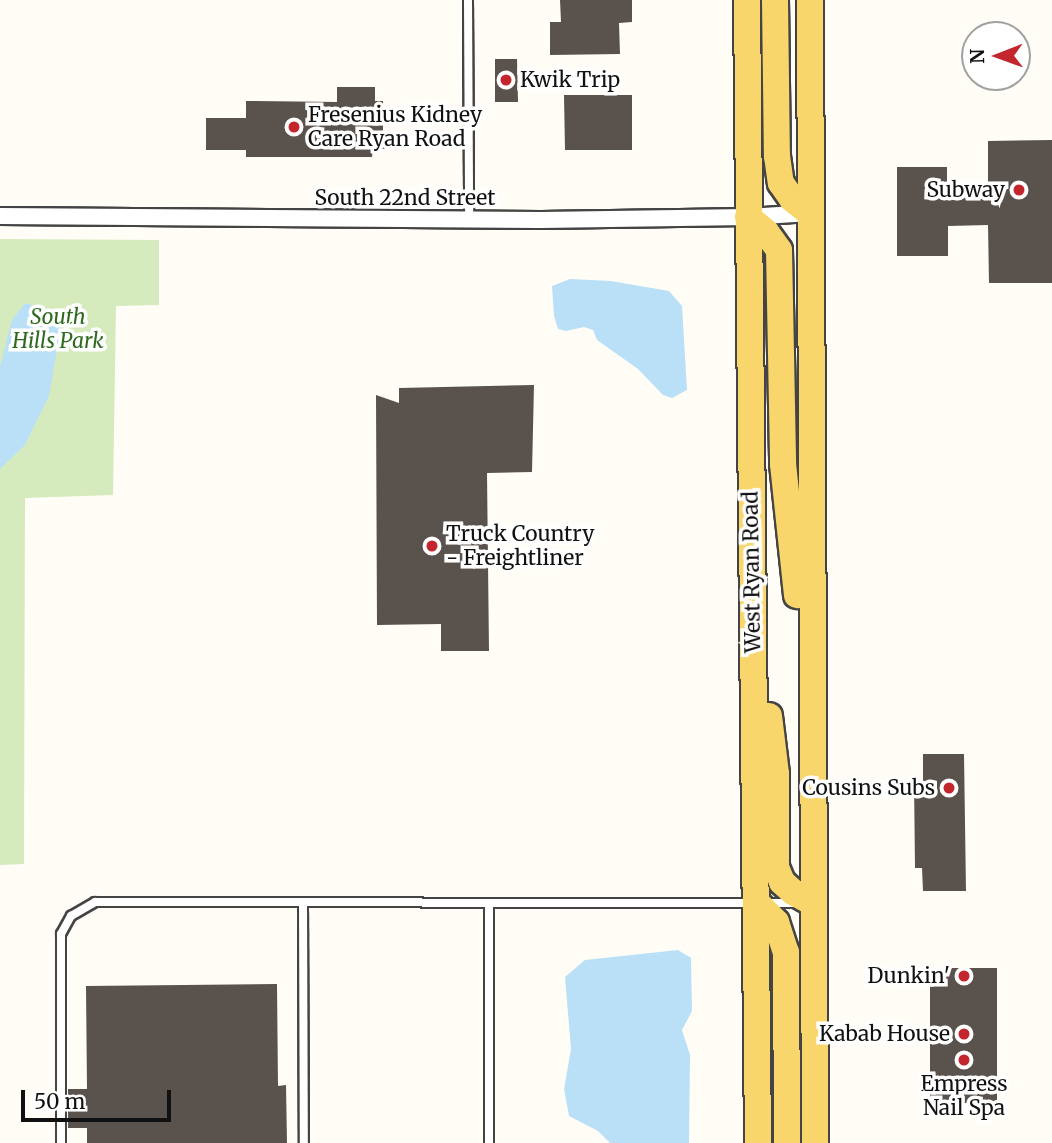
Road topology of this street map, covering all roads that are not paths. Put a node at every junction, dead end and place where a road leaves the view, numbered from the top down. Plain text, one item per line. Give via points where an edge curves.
1 (468, 0) edge
2 (747, 0) edge
3 (775, 0) edge
4 (810, 0) edge
5 (810, 213) junction
6 (0, 216) edge
7 (748, 217) junction
8 (468, 219) junction
9 (753, 638) junction
10 (812, 658) junction
11 (303, 903) junction
12 (489, 903) junction
13 (757, 903) junction
14 (813, 903) junction
15 (61, 1143) edge
16 (304, 1143) edge
17 (489, 1143) edge
18 (758, 1143) edge
19 (787, 1143) edge
20 (815, 1143) edge

1 - 8 lane
2 - 7 main road, West Ryan Road
3 - 5 main road via 781,183
4 - 5 main road
5 - 7 street, South 22nd Street
5 - 10 main road
6 - 8 street, South 22nd Street
7 - 8 street, South 22nd Street
7 - 9 main road, West Ryan Road
7 - 10 main road via 779,250 783,464 797,593
9 - 13 main road, West Ryan Road
9 - 14 main road via 766,692 776,774 776,867 782,882
10 - 14 main road
11 - 12 lane
11 - 15 lane via 95,902 71,916 61,934
11 - 16 lane
12 - 13 lane
12 - 17 lane
13 - 14 lane
13 - 18 main road, West Ryan Road
13 - 19 main road via 776,922 786,952
14 - 20 main road

